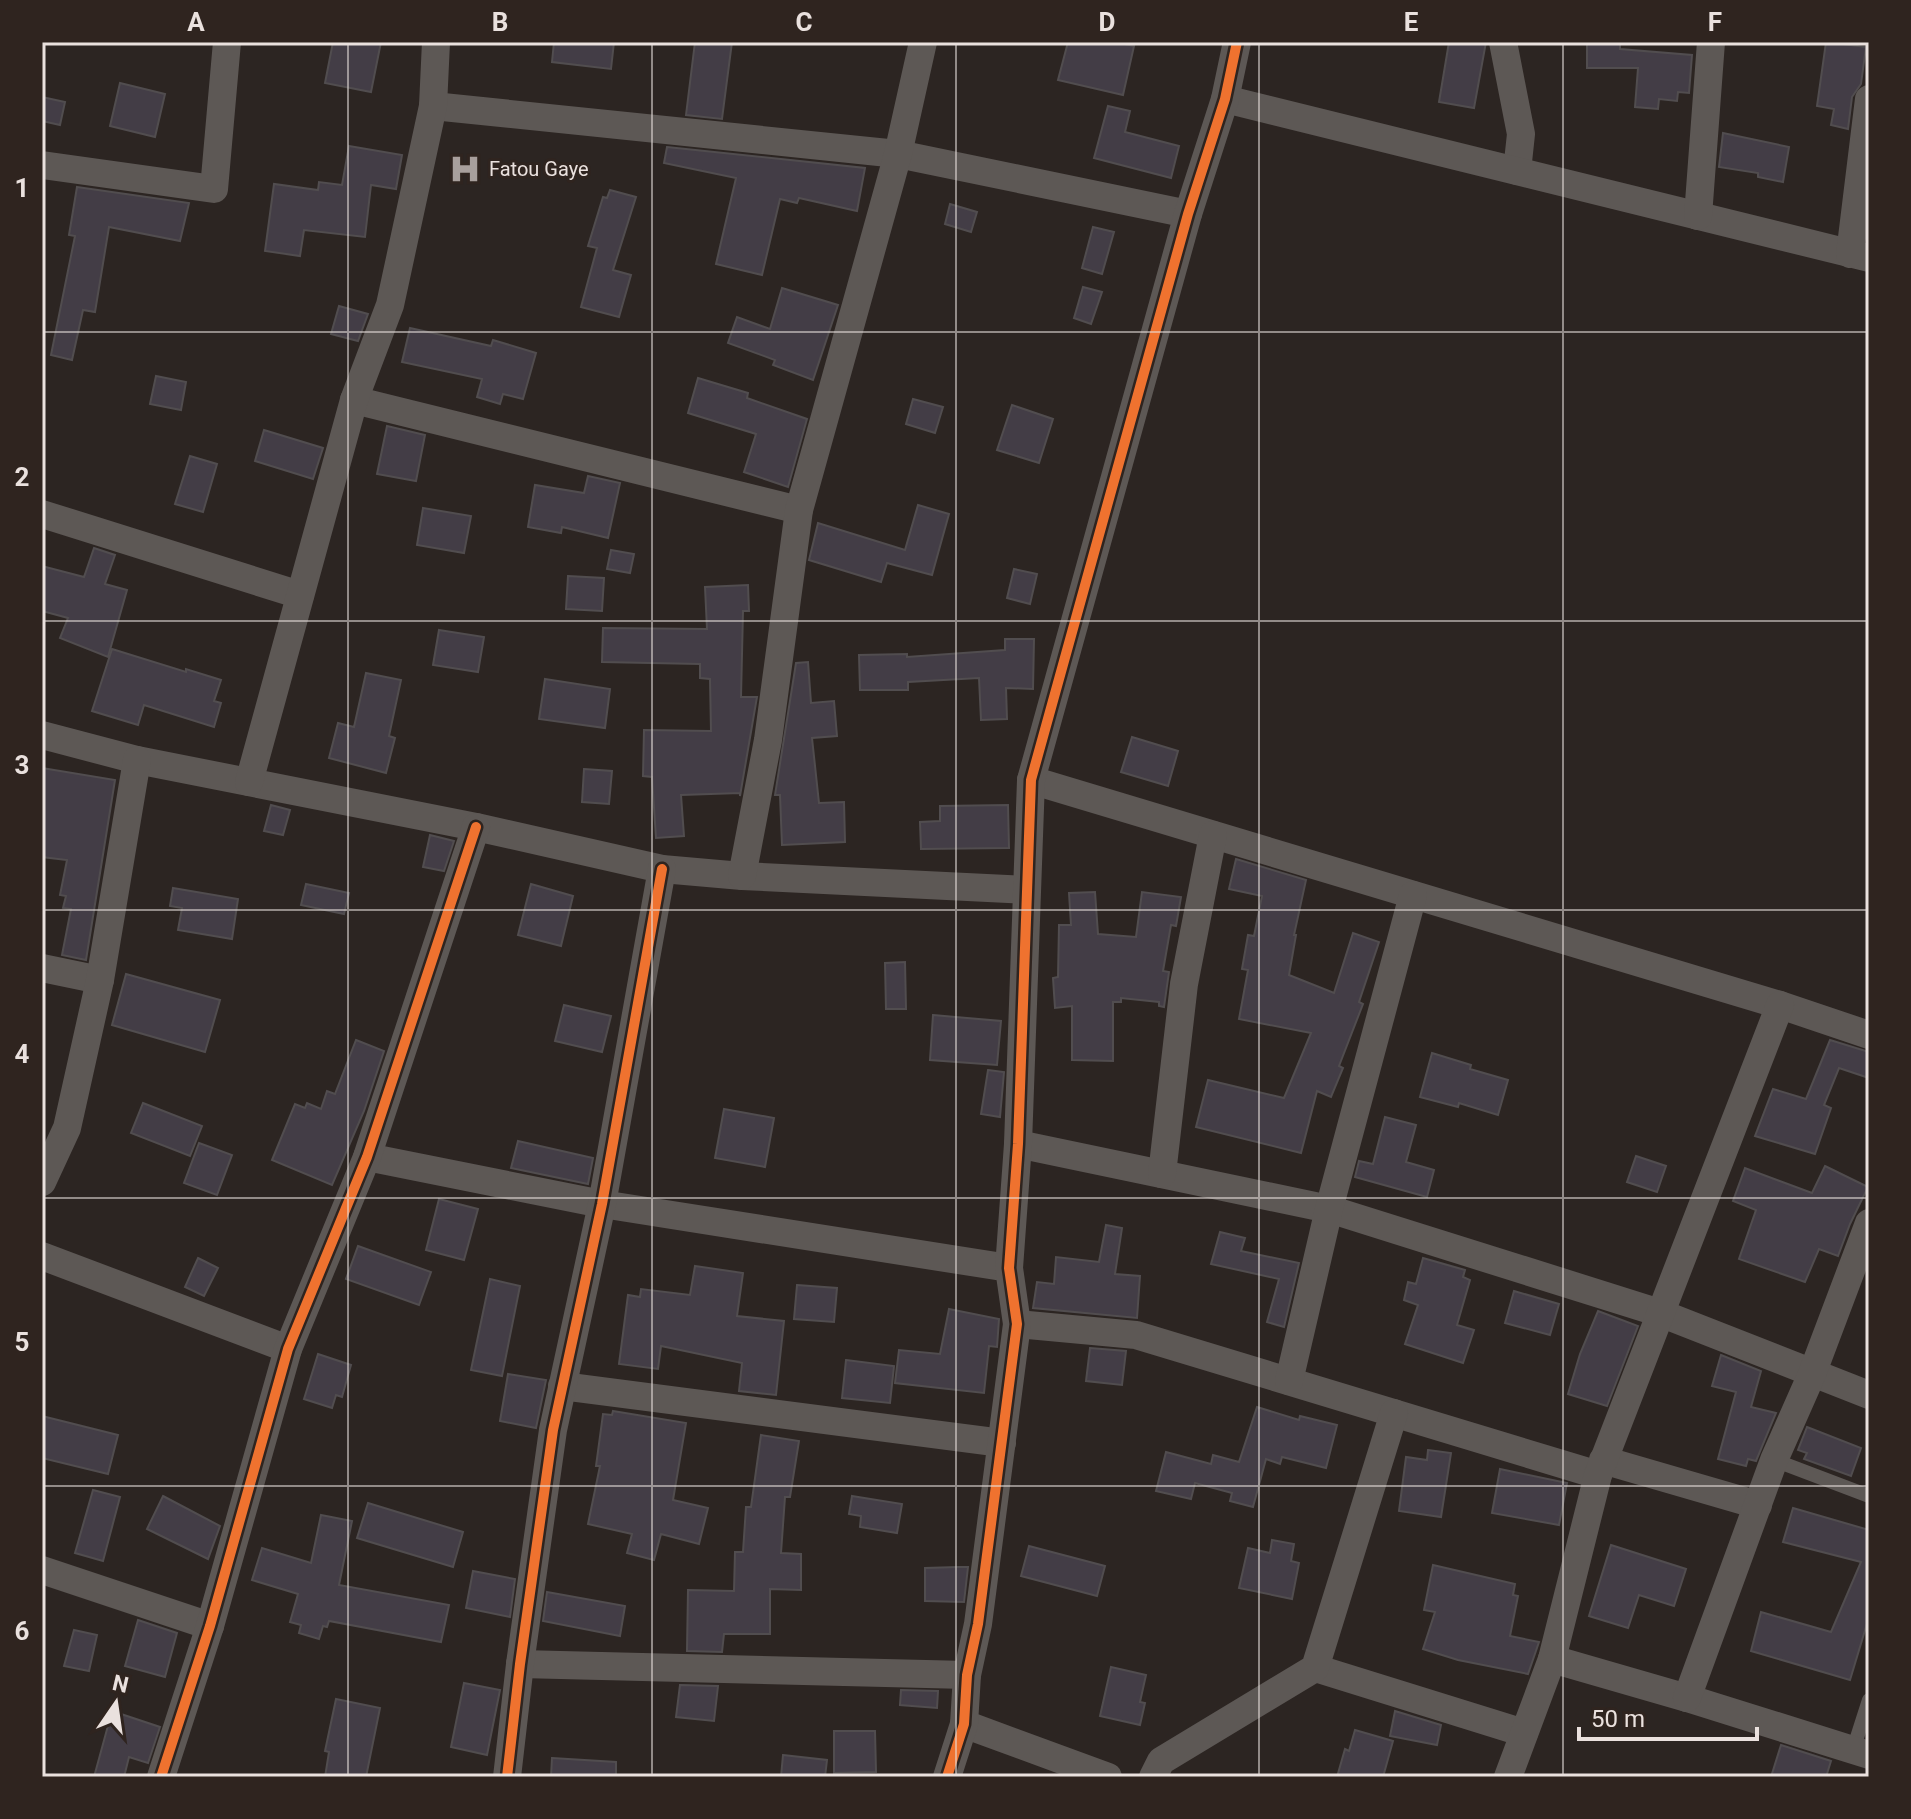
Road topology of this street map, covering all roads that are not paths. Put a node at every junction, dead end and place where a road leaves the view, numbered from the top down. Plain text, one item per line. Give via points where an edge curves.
1 (227, 42) edge
2 (436, 42) edge
3 (923, 42) edge
4 (1237, 42) edge
5 (1503, 42) edge
6 (1711, 42) edge
7 (1225, 99) junction
8 (1869, 99) edge
9 (433, 106) junction
10 (898, 154) junction
11 (42, 165) edge
12 (1517, 171) junction
13 (1188, 214) junction
14 (1698, 216) junction
15 (1859, 256) edge
16 (354, 400) junction
17 (799, 510) junction
18 (42, 514) edge
19 (300, 595) junction
20 (42, 735) edge
21 (137, 760) junction
22 (1031, 780) junction
23 (249, 782) junction
24 (476, 827) junction
25 (1213, 835) junction
26 (662, 869) junction
27 (742, 876) junction
28 (1026, 890) junction
29 (1413, 895) junction
30 (42, 968) edge
31 (100, 980) junction
32 (1780, 1005) junction
33 (1869, 1035) edge
34 (1018, 1144) junction
35 (367, 1157) junction
36 (1162, 1174) junction
37 (42, 1182) edge
38 (602, 1204) junction
39 (1329, 1209) junction
40 (1869, 1223) edge
41 (42, 1256) edge
42 (1009, 1268) junction
43 (1660, 1313) junction
44 (1017, 1324) junction
45 (288, 1349) junction
46 (1812, 1374) junction
47 (1289, 1381) junction
48 (562, 1386) junction
49 (1869, 1395) edge
50 (1394, 1413) junction
51 (1002, 1443) junction
52 (1774, 1460) junction
53 (1601, 1467) junction
54 (1869, 1496) edge
55 (1758, 1505) junction
56 (42, 1570) edge
57 (210, 1626) junction
58 (1552, 1659) junction
59 (520, 1664) junction
60 (1315, 1668) junction
61 (967, 1675) junction
62 (1687, 1698) junction
63 (1869, 1700) edge
64 (964, 1724) junction
65 (1524, 1733) junction
66 (1861, 1753) edge
67 (161, 1777) edge
68 (507, 1777) edge
69 (947, 1777) edge
70 (1108, 1777) edge
71 (1153, 1777) edge
72 (1508, 1777) edge

1 - 11 street via 214,189
2 - 9 street
3 - 10 street
4 - 7 street
5 - 12 street via 1521,134
6 - 14 street
7 - 12 street
7 - 13 street
8 - 15 street
9 - 10 street
9 - 16 street via 390,305
10 - 13 street
10 - 17 street
12 - 14 street
13 - 22 street
14 - 15 street
16 - 17 street
16 - 19 street
17 - 27 street via 768,740
18 - 19 street
19 - 23 street
20 - 21 street
21 - 23 street
21 - 31 street
22 - 25 street
22 - 28 street
23 - 24 street
24 - 26 street
24 - 35 street
25 - 29 street
25 - 36 street via 1184,984
26 - 27 street
26 - 38 street
27 - 28 street
28 - 34 street
29 - 32 street
29 - 39 street
30 - 31 street
31 - 37 street via 67,1128
32 - 33 street
32 - 43 street
34 - 36 street
34 - 42 street
35 - 38 street
35 - 45 street
36 - 39 street
38 - 42 street
38 - 48 street
39 - 43 street
39 - 47 street
40 - 46 street
41 - 45 street
42 - 44 street
43 - 46 street
43 - 53 street
44 - 47 street via 1136,1335
44 - 51 street
45 - 57 street
46 - 49 street
46 - 52 street
47 - 50 street
48 - 51 street
48 - 59 street
50 - 53 street
50 - 60 street
51 - 61 street
52 - 54 lane
52 - 55 street
53 - 55 street
53 - 58 street
55 - 62 street
56 - 57 street
57 - 67 street
58 - 62 street
58 - 65 street
59 - 61 street
59 - 68 street
60 - 65 street
60 - 71 street via 1161,1761
61 - 64 street
62 - 66 street
63 - 66 lane
64 - 69 street
64 - 70 street
65 - 72 street

